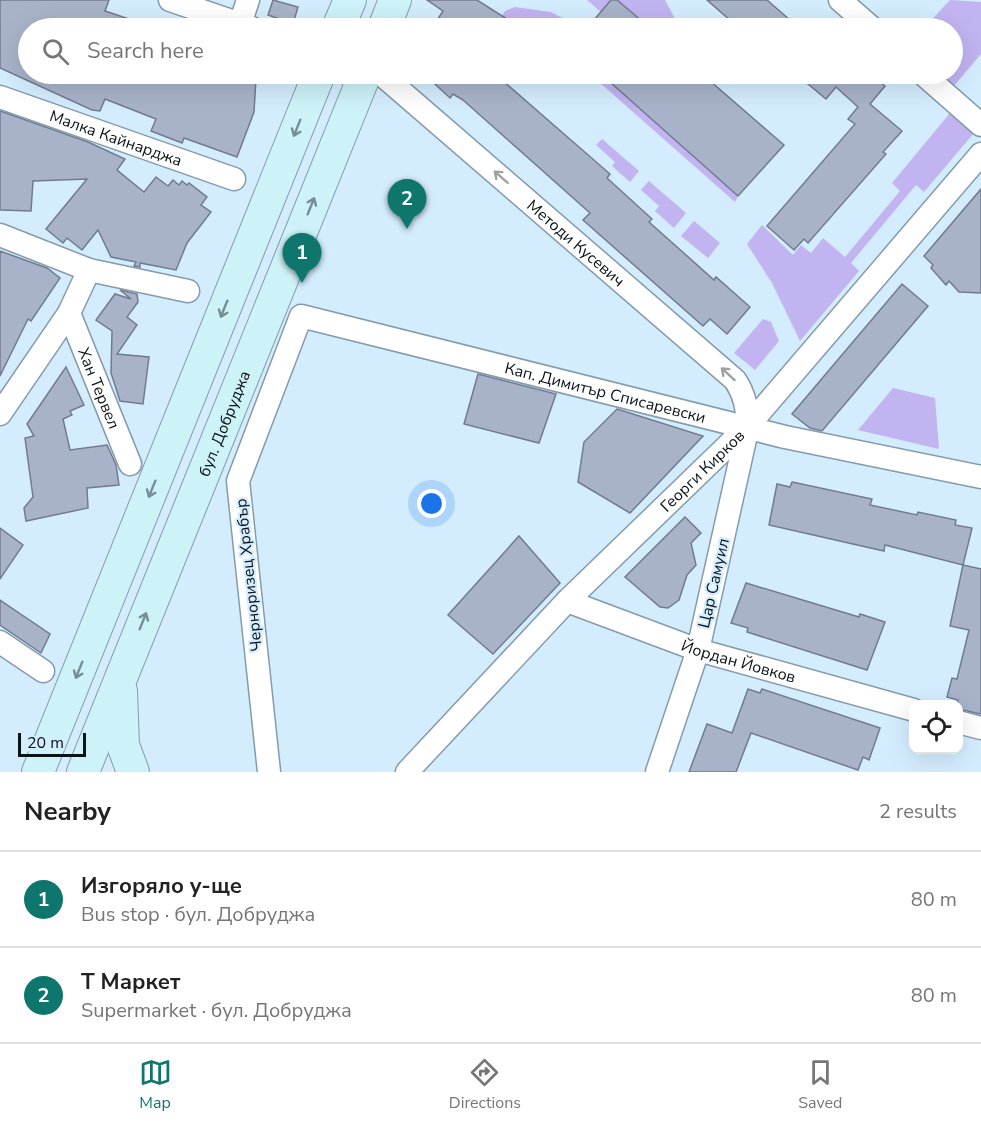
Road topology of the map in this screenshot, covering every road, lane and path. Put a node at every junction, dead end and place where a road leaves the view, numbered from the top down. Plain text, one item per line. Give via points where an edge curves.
1 (170, 0) edge
2 (248, 0) edge
3 (350, 0) edge
4 (395, 0) edge
5 (840, 0) edge
6 (223, 18) edge
7 (247, 18) edge
8 (342, 18) edge
9 (388, 18) edge
10 (861, 18) edge
11 (315, 84) edge
12 (361, 84) edge
13 (393, 84) edge
14 (934, 84) edge
15 (0, 97) edge
16 (981, 125) edge
17 (981, 154) edge
18 (234, 179) dead end
19 (0, 235) edge
20 (89, 270) junction
21 (188, 291) dead end
22 (69, 313) junction
23 (301, 316) joint
24 (0, 414) edge
25 (748, 426) junction
26 (130, 464) dead end
27 (981, 477) edge
28 (567, 601) junction
29 (0, 642) edge
30 (698, 650) junction
31 (42, 670) dead end
32 (122, 675) junction
33 (909, 709) edge
34 (963, 723) edge
35 (981, 728) edge
36 (38, 772) edge
37 (83, 772) edge
38 (133, 772) edge
39 (269, 772) edge
40 (407, 772) edge
41 (657, 772) edge

1 - 6 street
2 - 7 street
3 - 8 main road
4 - 9 main road
5 - 10 street
11 -> 36 main road
32 -> 12 main road, бул. Добруджа
25 -> 13 street, Методи Кусевич via 746,401 735,380
14 - 16 street
15 - 18 street, Малка Кайнарджа
17 - 25 street, Георги Кирков
19 - 20 street
20 - 21 street
20 - 22 street
22 - 24 street
22 - 26 street, Хан Тервел
23 - 25 street, Кап. Димитър Списаревски
23 - 39 street, Черноризец Храбър via 238,481
25 - 27 street, Кап. Димитър Списаревски
25 - 28 street, Георги Кирков
25 - 30 street, Цар Самуил
28 - 30 street, Йордан Йовков
28 - 40 street, Георги Кирков
29 - 31 street
30 - 33 street, Йордан Йовков
30 - 41 street, Цар Самуил
32 - 37 main road, бул. Добруджа
32 - 38 main road via 123,745
34 - 35 street

